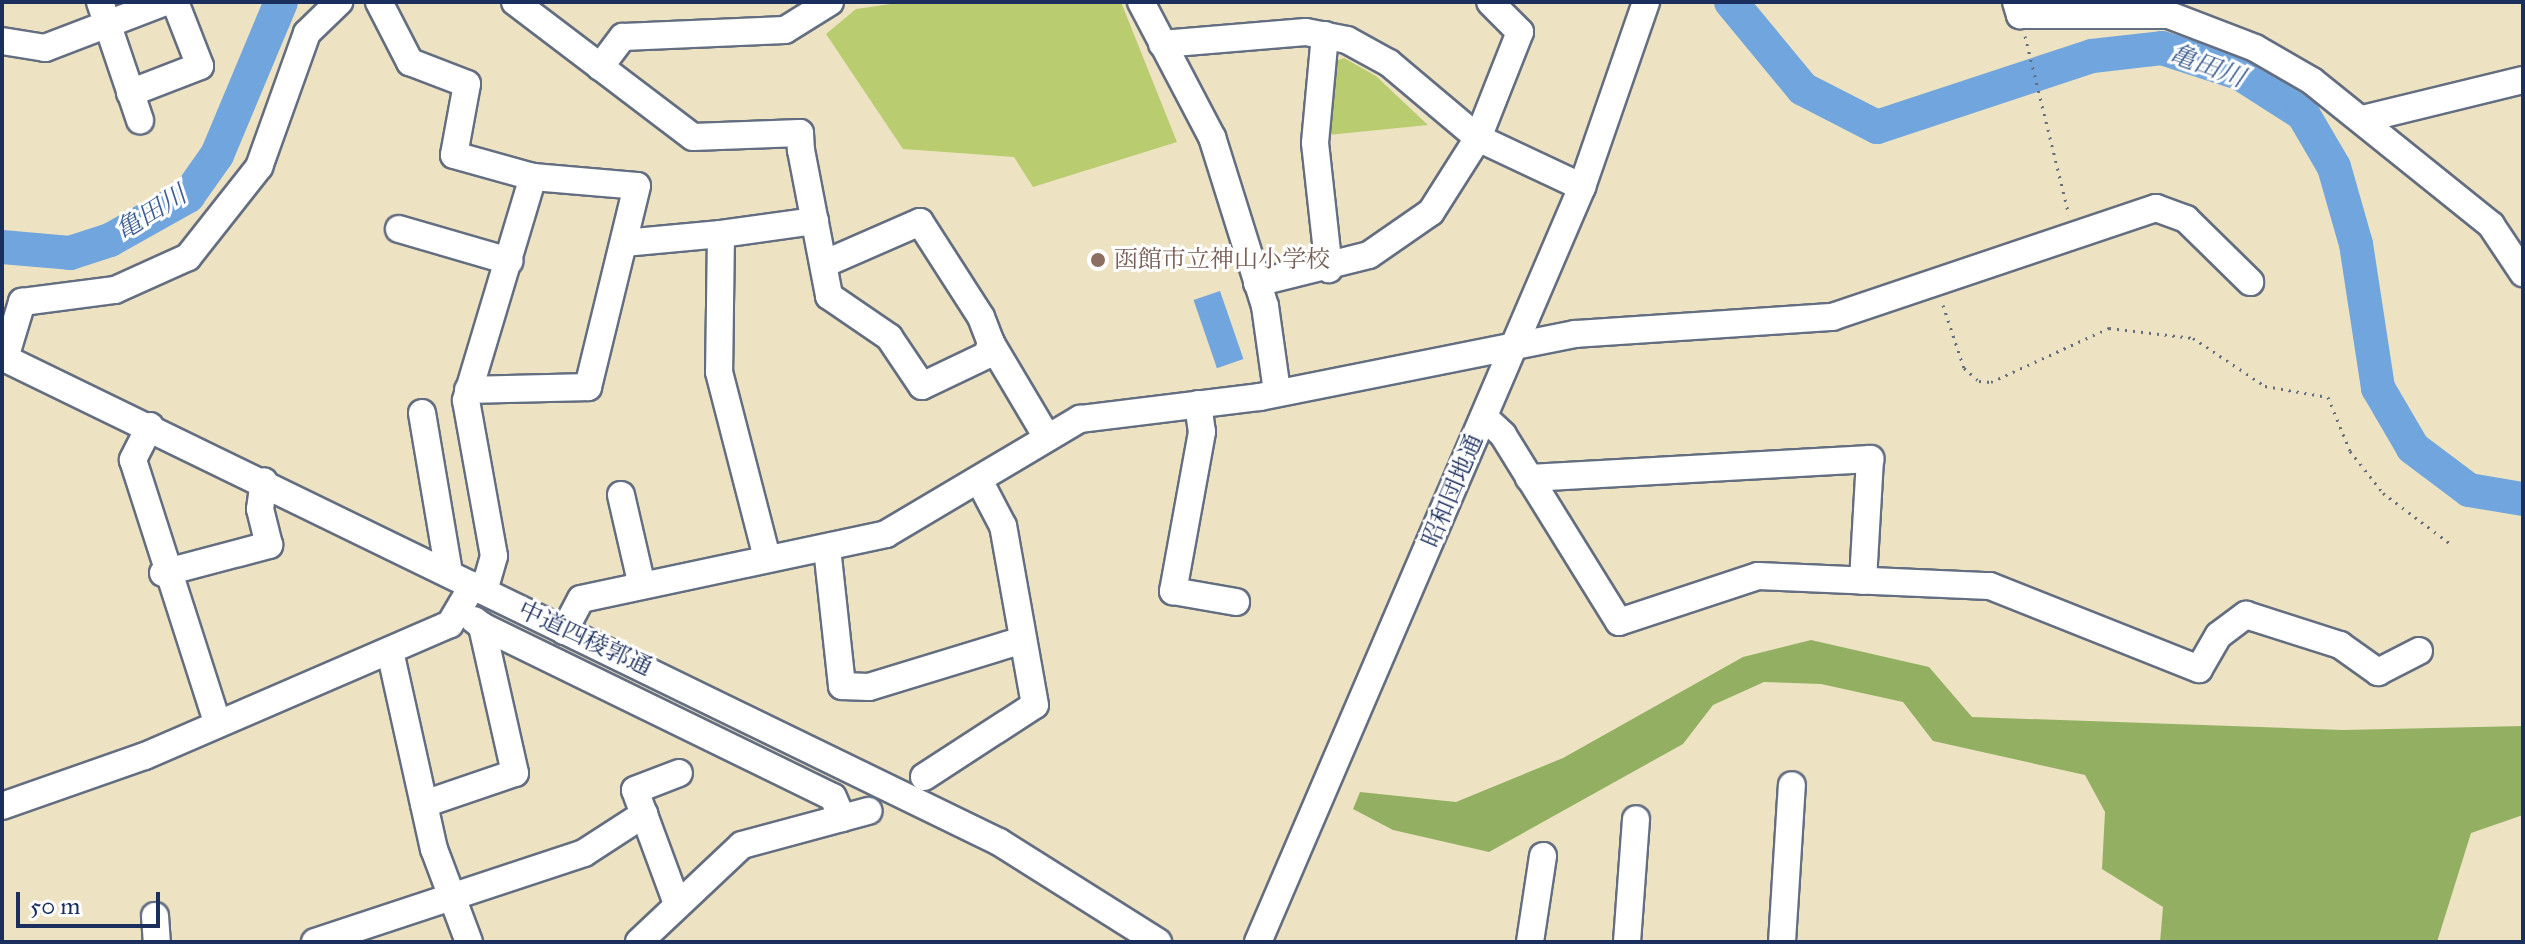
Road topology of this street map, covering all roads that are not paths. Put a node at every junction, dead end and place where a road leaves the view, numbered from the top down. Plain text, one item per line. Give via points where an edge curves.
1 (165, 2) edge
2 (175, 2) edge
3 (339, 2) edge
4 (379, 2) edge
5 (515, 2) edge
6 (830, 2) edge
7 (1141, 2) edge
8 (1490, 2) edge
9 (1646, 2) edge
10 (2016, 2) edge
11 (102, 14) edge
12 (1325, 35) junction
13 (2, 41) edge
14 (1162, 44) junction
15 (600, 67) junction
16 (2523, 80) edge
17 (130, 93) junction
18 (2363, 119) junction
19 (140, 120) dead end
20 (1478, 138) junction
21 (533, 177) junction
22 (1582, 187) junction
23 (815, 221) junction
24 (399, 229) dead end
25 (721, 234) junction
26 (624, 243) junction
27 (509, 261) junction
28 (824, 264) junction
29 (1329, 269) junction
30 (2523, 273) edge
31 (2250, 282) dead end
32 (1257, 283) junction
33 (991, 343) junction
34 (1516, 344) junction
35 (4, 357) edge
36 (468, 390) junction
37 (1277, 391) junction
38 (1198, 404) junction
39 (422, 413) dead end
40 (1484, 417) junction
41 (150, 426) junction
42 (1042, 429) dead end
43 (1529, 478) junction
44 (264, 481) junction
45 (980, 482) junction
46 (621, 495) dead end
47 (827, 548) junction
48 (765, 550) dead end
49 (163, 573) junction
50 (449, 573) junction
51 (640, 577) dead end
52 (1863, 581) junction
53 (478, 588) junction
54 (1236, 602) dead end
55 (472, 618) junction
56 (564, 631) junction
57 (1013, 643) dead end
58 (390, 651) junction
59 (2419, 651) dead end
60 (215, 715) dead end
61 (679, 773) dead end
62 (924, 777) dead end
63 (1792, 785) dead end
64 (424, 804) junction
65 (2, 806) edge
66 (868, 811) dead end
67 (644, 814) junction
68 (842, 818) junction
69 (1636, 819) dead end
70 (1543, 856) dead end
71 (453, 896) junction
72 (676, 901) junction
73 (315, 942) edge
74 (469, 942) edge
75 (639, 942) edge
76 (1158, 942) edge
77 (1258, 942) edge
78 (1530, 942) edge
79 (1627, 942) edge
80 (1782, 942) edge

1 - 11 street
2 - 17 street via 200,66
3 - 35 street via 307,33 259,167 188,257 115,290 22,302
4 - 21 street via 410,62 467,84 454,155
5 - 15 street
6 - 15 street via 785,30 623,37
7 - 14 street
8 - 20 street via 1520,32
9 - 22 street, 昭和団地通
10 - 18 street via 2020,15 2145,12 2191,21 2289,68
11 - 13 street via 45,48
11 - 17 street
12 - 14 street via 1191,36
12 - 20 street via 1369,50
12 - 29 street via 1315,143
14 - 32 street via 1212,137
15 - 23 street via 693,137 800,133
16 - 18 street
17 - 19 street
18 - 30 street via 2449,198 2491,225
20 - 22 street
20 - 29 street via 1450,188 1413,228
21 - 26 street via 637,186
21 - 27 street
22 - 34 street, 昭和団地通
23 - 25 street
23 - 28 street
24 - 27 street
25 - 26 street
25 - 48 street via 719,372
26 - 36 street via 588,387
27 - 36 street
28 - 33 street via 920,222
28 - 33 street via 829,296 889,337 922,386 987,355
29 - 32 street
31 - 34 street via 2186,219 2156,208 1935,278 1832,317
32 - 37 street
33 - 42 street
34 - 37 street
34 - 40 street, 昭和団地通
35 - 41 street, 中道四稜郭通
36 - 53 street via 494,556
37 - 38 street
38 - 45 street via 1080,419
38 - 54 street via 1202,432 1173,591
39 - 50 street
40 - 43 street
40 - 77 street, 昭和団地通
41 - 44 street, 中道四稜郭通
41 - 49 street via 133,460
43 - 52 street via 1619,622 1758,576
43 - 52 street via 1870,459
44 - 49 street via 260,509 269,545
44 - 50 street, 中道四稜郭通
45 - 47 street via 886,534
45 - 62 street via 1003,526 1035,705
46 - 51 street
47 - 56 street via 581,599
47 - 57 street via 842,686 869,687
49 - 60 street
50 - 53 street, 中道四稜郭通
52 - 59 street via 1990,586 2199,669 2219,635 2246,615 2340,645 2378,672
53 - 55 street
53 - 56 street, 中道四稜郭通
55 - 58 street
55 - 64 street via 515,773
55 - 68 street via 833,797
56 - 76 street, 中道四稜郭通 via 999,842
58 - 64 street
58 - 65 street via 145,756
61 - 67 street via 635,790
63 - 80 street
64 - 71 street
66 - 68 street
67 - 71 street via 584,853
67 - 72 street
68 - 72 street via 742,845
69 - 79 street
70 - 78 street
71 - 73 street
71 - 74 street
72 - 75 street

